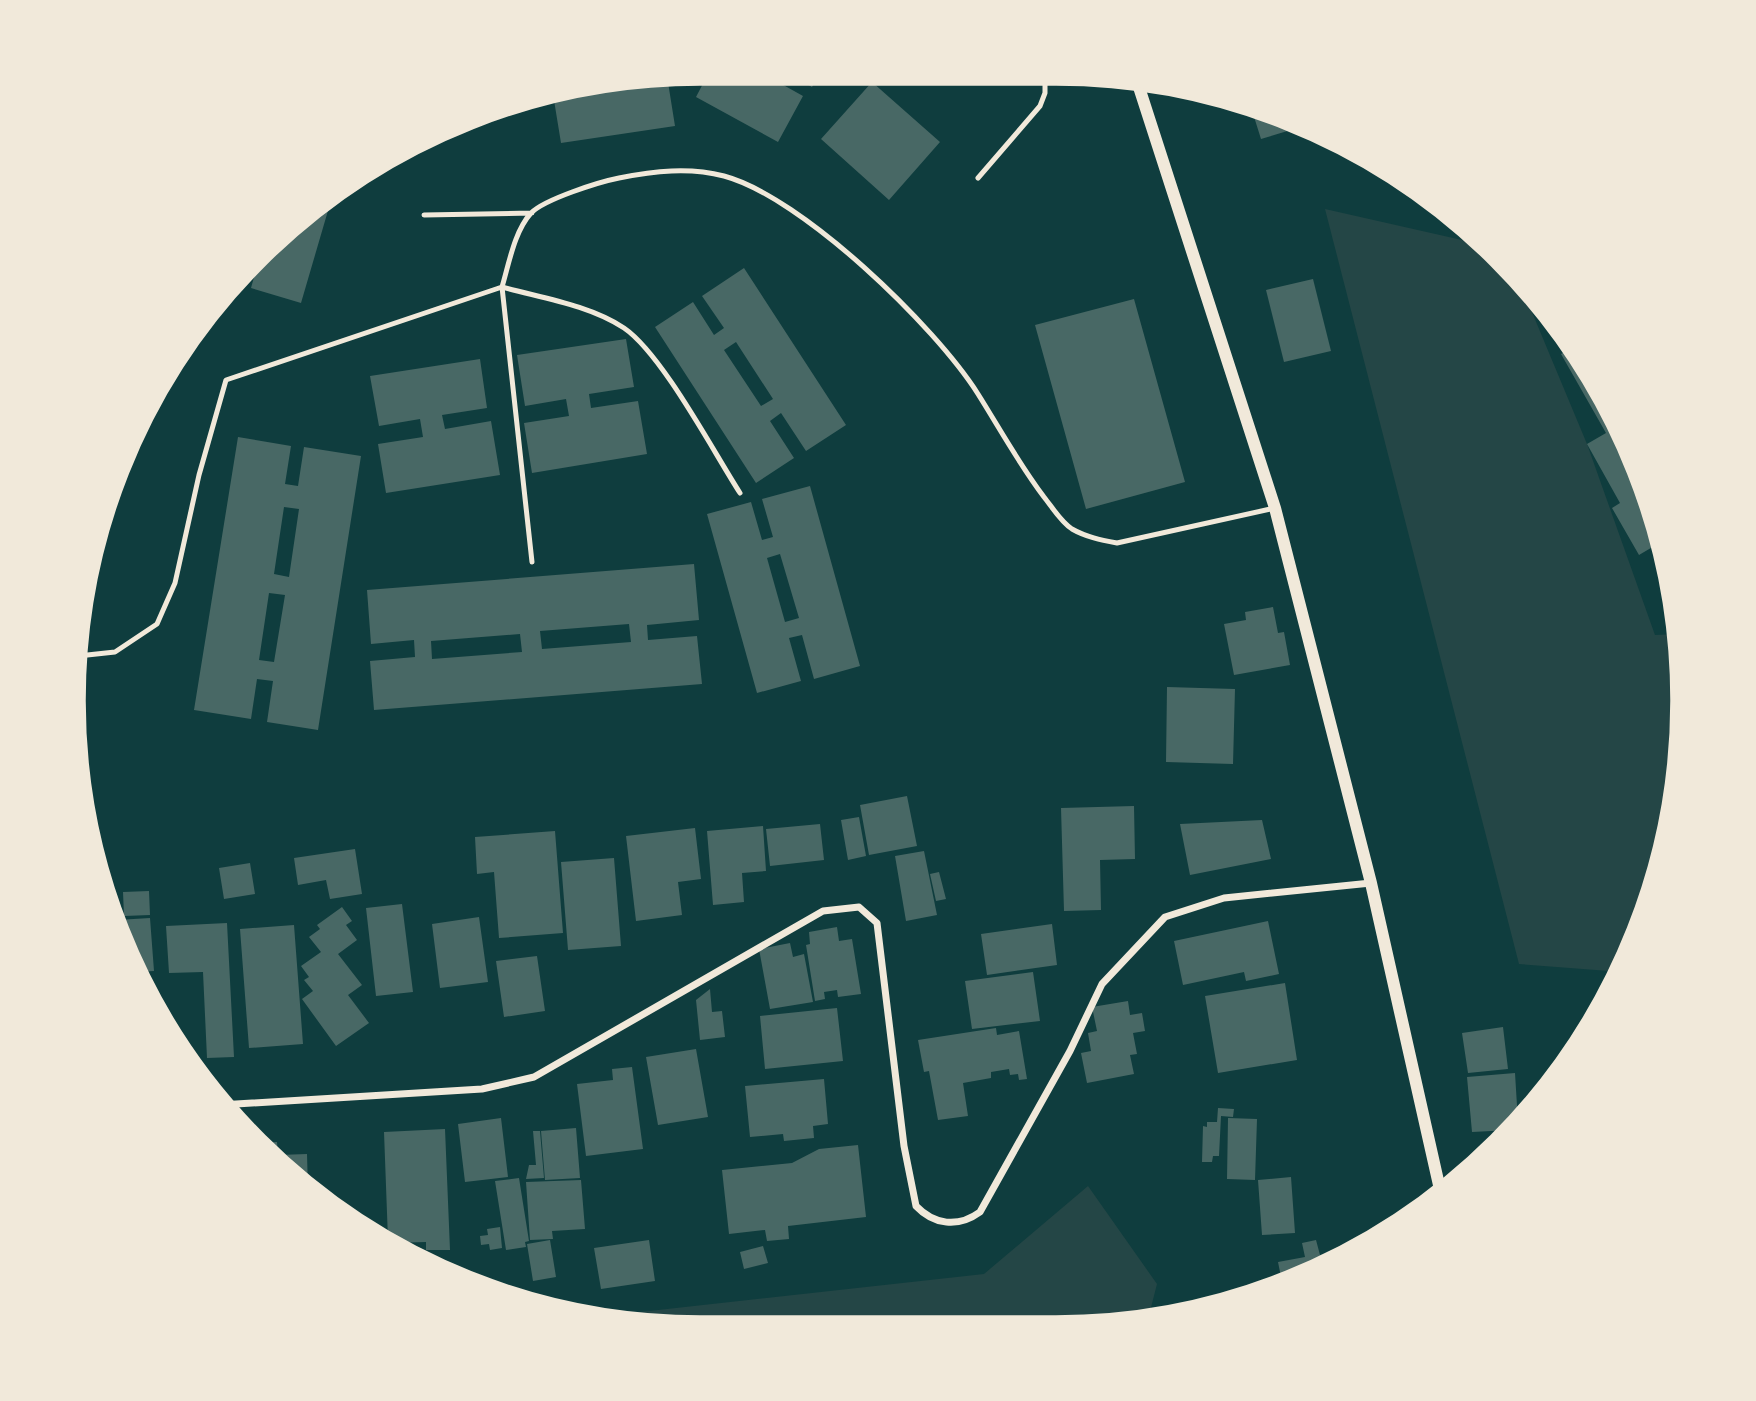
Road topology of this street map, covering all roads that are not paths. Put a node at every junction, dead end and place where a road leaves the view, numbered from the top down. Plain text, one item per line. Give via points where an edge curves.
1 (1045, 84) edge
2 (1140, 90) edge
3 (978, 178) dead end
4 (531, 213) junction
5 (424, 215) dead end
6 (502, 287) junction
7 (740, 493) dead end
8 (1275, 508) junction
9 (532, 562) dead end
10 (85, 655) edge
11 (1371, 883) junction
12 (235, 1104) edge
13 (1439, 1184) edge

1 - 3 lane via 1040,106
2 - 8 street
4 - 5 lane
4 - 6 lane via 515,242
4 - 8 lane via 599,182 642,174 686,170 724,176 763,190 865,270 930,332 977,393 1012,454 1070,528 1091,538 1117,542
6 - 7 lane via 598,315 624,329 650,352
6 - 9 lane
6 - 10 lane via 226,380 175,583 157,624 115,652
8 - 11 street
11 - 12 street via 1224,898 1165,917 1102,984 984,1206 969,1220 953,1224 934,1220 916,1206 904,1146 877,923 859,907 823,911 534,1077 482,1089
11 - 13 street

